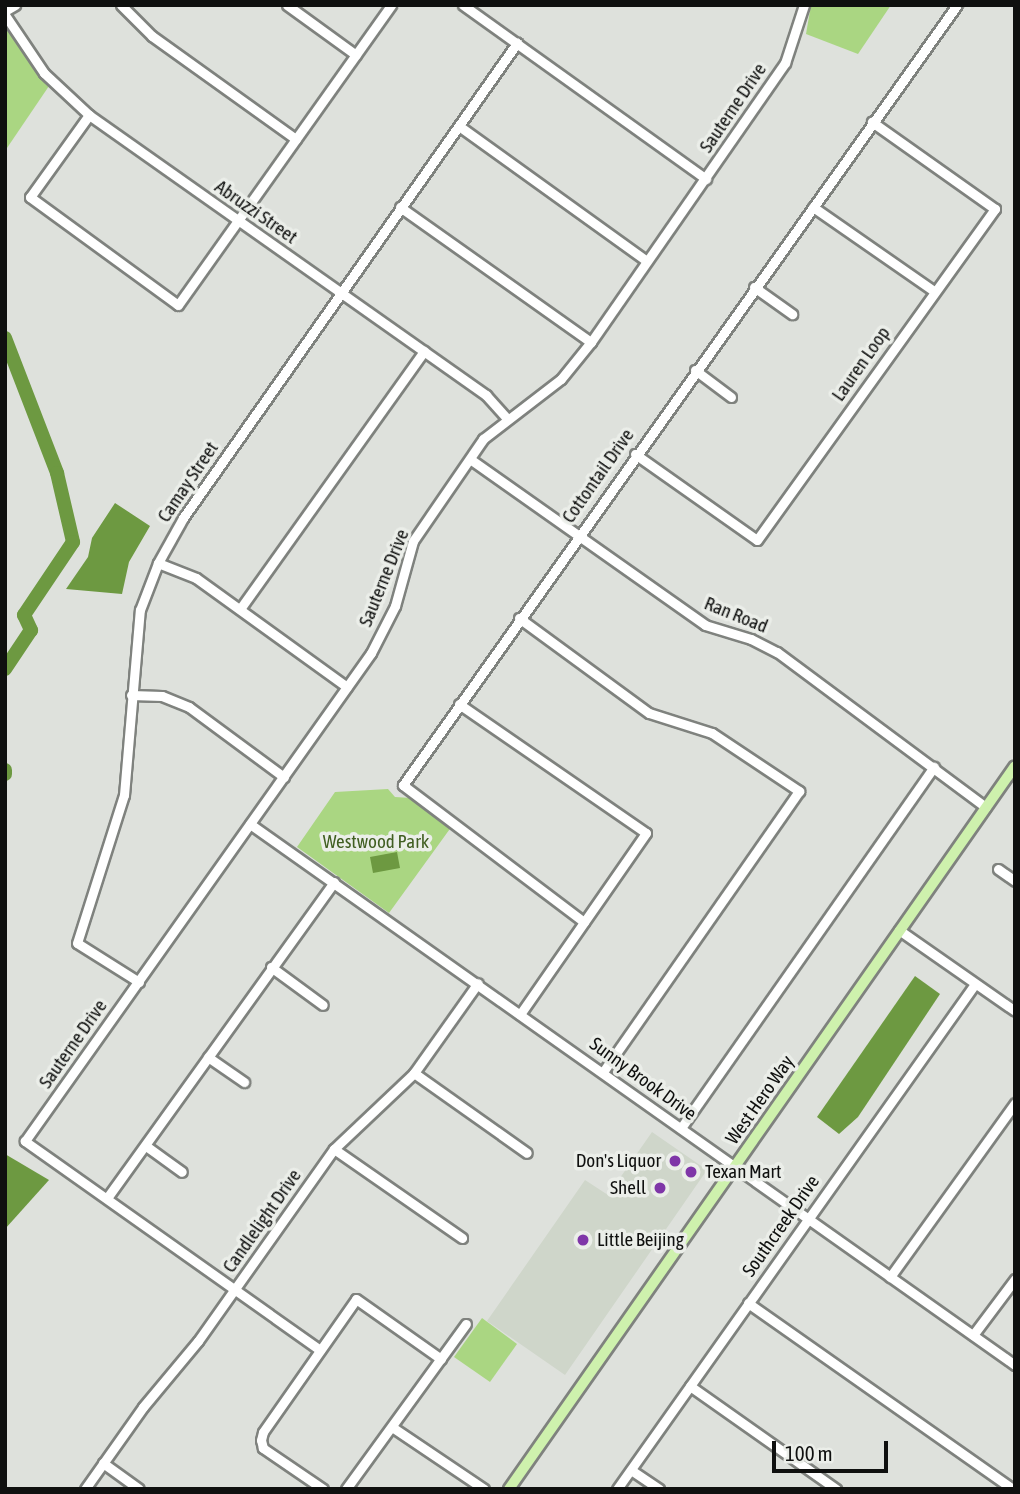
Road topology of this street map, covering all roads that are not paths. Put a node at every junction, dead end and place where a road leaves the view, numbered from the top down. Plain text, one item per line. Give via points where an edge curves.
1 (15, 5) edge
2 (121, 5) edge
3 (287, 5) edge
4 (391, 5) edge
5 (463, 5) edge
6 (804, 5) edge
7 (957, 5) edge
8 (5, 13) edge
9 (517, 43) junction
10 (356, 55) junction
11 (89, 115) junction
12 (872, 122) junction
13 (459, 126) junction
14 (296, 139) junction
15 (706, 179) junction
16 (400, 206) junction
17 (813, 207) junction
18 (238, 221) junction
19 (647, 261) junction
20 (754, 287) junction
21 (934, 290) junction
22 (340, 292) junction
23 (792, 314) dead end
24 (590, 342) junction
25 (425, 351) junction
26 (695, 370) junction
27 (732, 397) dead end
28 (506, 417) junction
29 (635, 454) junction
30 (470, 459) junction
31 (577, 535) junction
32 (158, 563) junction
33 (240, 609) junction
34 (519, 618) junction
35 (347, 687) junction
36 (131, 695) junction
37 (459, 704) junction
38 (1015, 766) edge
39 (934, 767) junction
40 (284, 777) junction
41 (986, 807) junction
42 (250, 824) junction
43 (998, 869) dead end
44 (1015, 881) edge
45 (334, 882) junction
46 (584, 922) junction
47 (899, 930) junction
48 (271, 967) junction
49 (139, 982) junction
50 (478, 984) junction
51 (975, 984) junction
52 (323, 1005) dead end
53 (1015, 1011) edge
54 (520, 1014) junction
55 (208, 1057) junction
56 (603, 1072) junction
57 (414, 1073) junction
58 (244, 1082) dead end
59 (1015, 1102) edge
60 (681, 1128) junction
61 (146, 1146) junction
62 (334, 1149) junction
63 (527, 1153) dead end
64 (735, 1167) junction
65 (182, 1172) dead end
66 (107, 1198) junction
67 (807, 1219) junction
68 (462, 1238) dead end
69 (890, 1277) junction
70 (1015, 1279) edge
71 (235, 1289) junction
72 (748, 1303) junction
73 (466, 1324) dead end
74 (973, 1335) junction
75 (320, 1350) junction
76 (441, 1359) junction
77 (1015, 1365) edge
78 (690, 1386) junction
79 (392, 1427) junction
80 (103, 1463) junction
81 (631, 1469) junction
82 (85, 1489) edge
83 (139, 1489) edge
84 (323, 1489) edge
85 (346, 1489) edge
86 (484, 1489) edge
87 (509, 1489) edge
88 (617, 1489) edge
89 (659, 1489) edge
90 (836, 1489) edge
91 (1013, 1489) edge

1 - 8 street
2 - 14 street via 152,36
3 - 10 street
4 - 10 street
5 - 9 street
6 - 15 street, Sauterne Drive via 785,63
7 - 12 street, Cottontail Drive
8 - 11 street, Abruzzi Street via 44,73
9 - 13 street, Camay Street
9 - 15 street
10 - 14 street
11 - 18 street, Abruzzi Street
11 - 18 street via 30,197 178,305
12 - 17 street, Cottontail Drive
12 - 21 street, Lauren Loop via 995,209
13 - 16 street, Camay Street
13 - 19 street
14 - 18 street
15 - 19 street, Sauterne Drive
16 - 22 street, Camay Street
16 - 24 street
17 - 20 street, Cottontail Drive
17 - 21 street
18 - 22 street, Abruzzi Street
19 - 24 street, Sauterne Drive
20 - 23 street
20 - 26 street, Cottontail Drive
21 - 29 street, Lauren Loop via 757,540
22 - 25 street, Abruzzi Street
22 - 32 street, Camay Street via 183,519
24 - 28 street, Sauterne Drive via 561,379
25 - 28 street, Abruzzi Street via 486,395
25 - 33 street
26 - 27 street
26 - 29 street, Cottontail Drive
28 - 30 street, Sauterne Drive
29 - 31 street, Cottontail Drive
30 - 31 street, Ran Road
30 - 35 street, Sauterne Drive via 413,541 395,606
31 - 34 street, Cottontail Drive
31 - 39 street, Ran Road via 705,625 777,652
32 - 33 street via 196,578
32 - 36 street, Camay Street via 140,610
33 - 35 street
34 - 37 street, Cottontail Drive
34 - 56 street via 649,713 712,733 799,791
35 - 40 street, Sauterne Drive
36 - 40 street via 179,701
36 - 49 street, Camay Street via 124,794 78,943
37 - 46 street, Cottontail Drive via 403,785
37 - 46 street via 646,833
38 - 41 main road, West Hero Way
39 - 41 street, Ran Road
39 - 60 street
40 - 42 street, Sauterne Drive
41 - 47 main road, West Hero Way
42 - 45 street, Sunny Brook Drive
42 - 49 street, Sauterne Drive
43 - 44 street
45 - 48 street
45 - 50 street, Sunny Brook Drive
46 - 54 street
47 - 51 street
47 - 64 main road, West Hero Way
48 - 52 street
48 - 55 street
49 - 66 street, Sauterne Drive via 25,1141
50 - 54 street, Sunny Brook Drive
50 - 57 street, Candlelight Drive
51 - 53 street
51 - 67 street, Southcreek Drive
54 - 56 street, Sunny Brook Drive
55 - 58 street
55 - 61 street
56 - 60 street, Sunny Brook Drive
57 - 62 street, Candlelight Drive
57 - 63 street
59 - 69 street
60 - 64 street, Sunny Brook Drive
61 - 65 street
61 - 66 street
62 - 68 street
62 - 71 street, Candlelight Drive
64 - 67 street, Sunny Brook Drive
64 - 87 main road, West Hero Way
66 - 71 street
67 - 69 street, Sunny Brook Drive
67 - 72 street, Southcreek Drive
69 - 74 street, Sunny Brook Drive
70 - 74 street
71 - 75 street
71 - 80 street, Candlelight Drive
72 - 78 street, Southcreek Drive
72 - 91 street
73 - 76 street
74 - 77 street, Sunny Brook Drive
75 - 76 street via 356,1299
75 - 84 street via 263,1432 263,1448
76 - 79 street
78 - 81 street, Southcreek Drive
78 - 90 street
79 - 85 street
79 - 86 street
80 - 82 street, Candlelight Drive
80 - 83 street
81 - 88 street, Southcreek Drive
81 - 89 street

